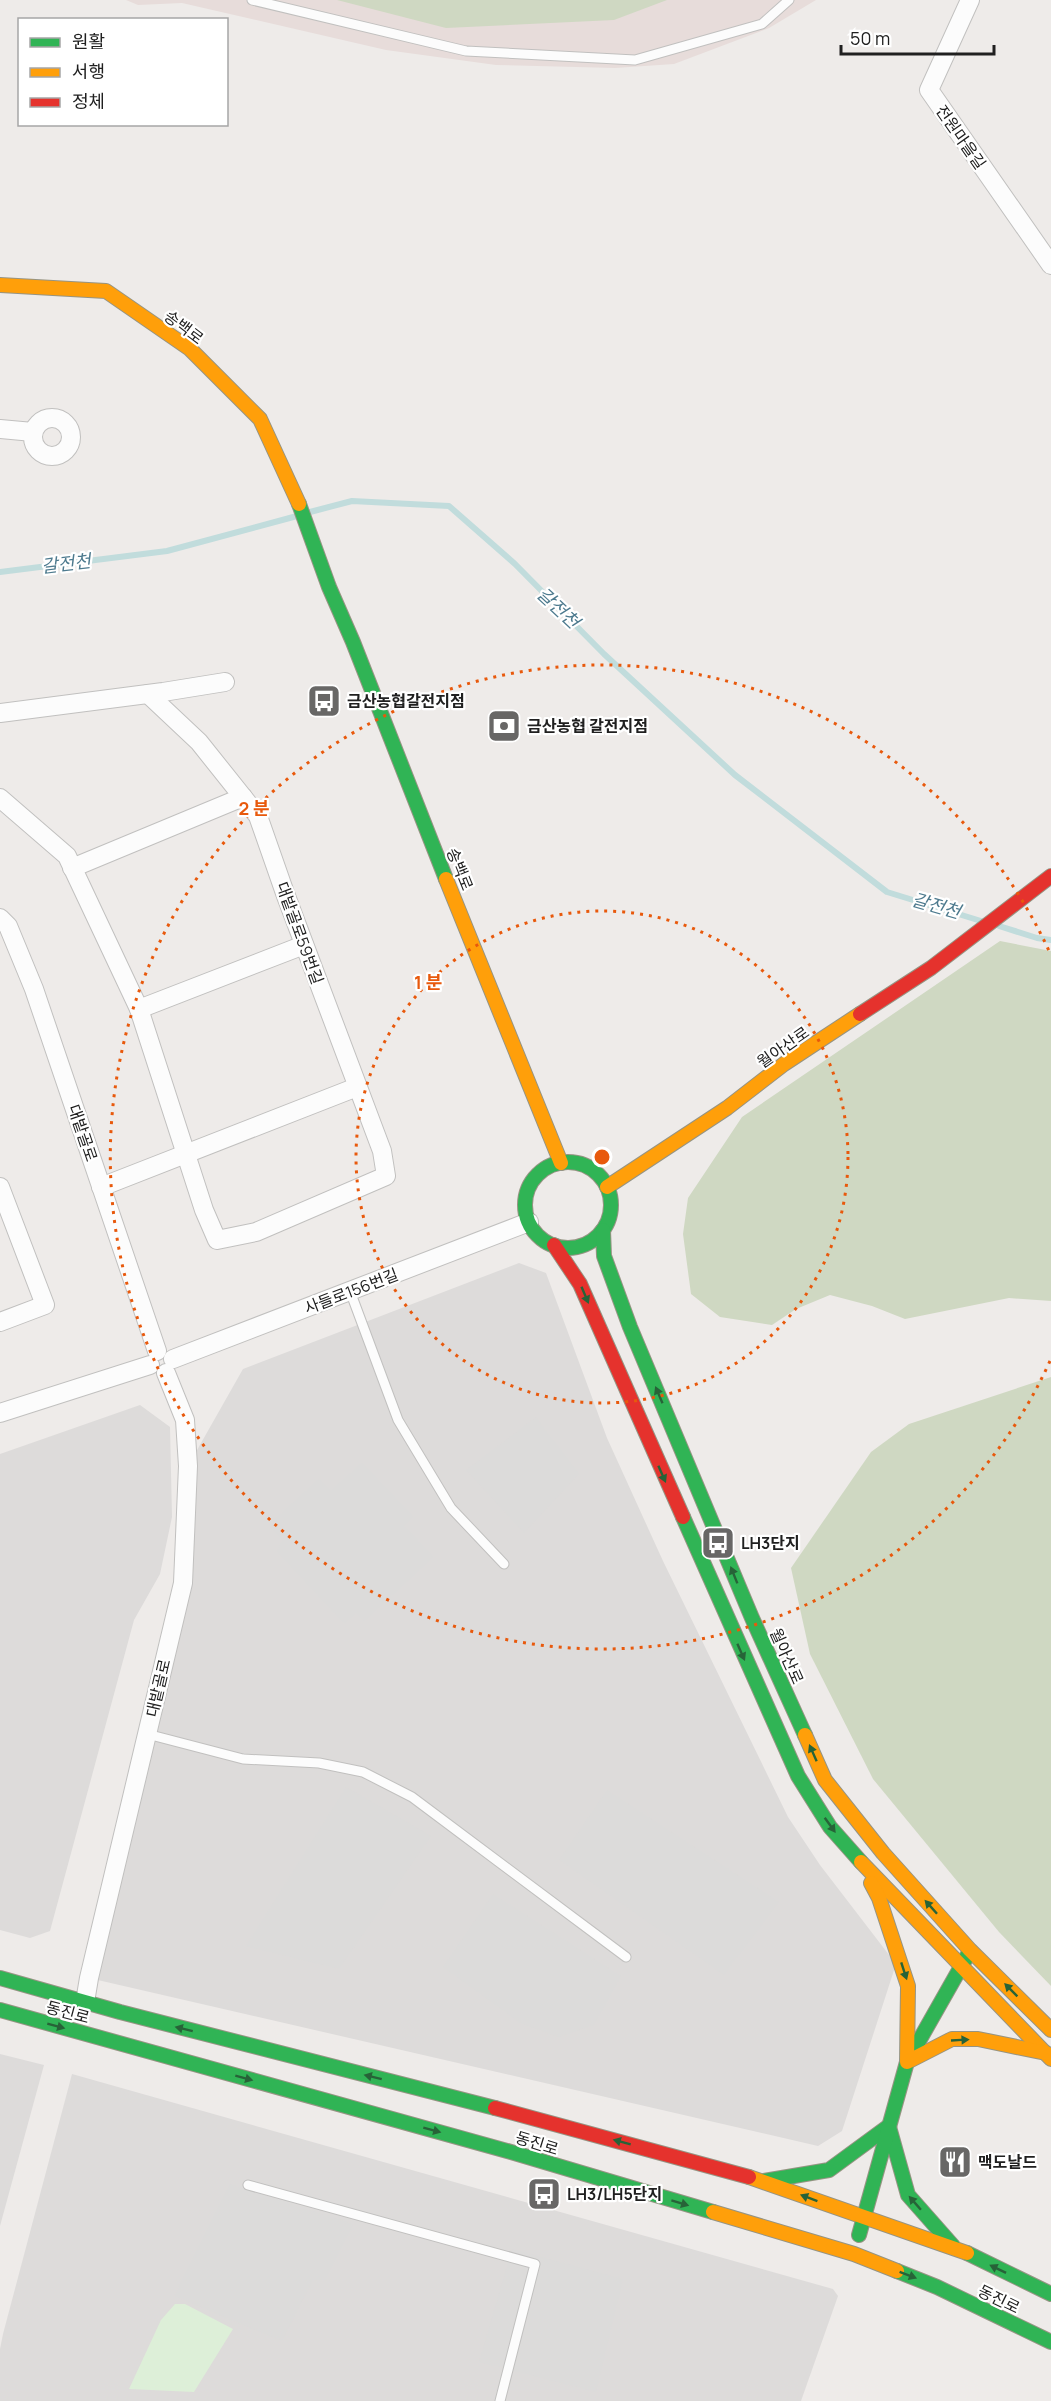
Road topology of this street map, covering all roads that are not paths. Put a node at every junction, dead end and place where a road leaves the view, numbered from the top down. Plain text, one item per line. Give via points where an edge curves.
1 (252, 0) edge
2 (789, 0) edge
3 (970, 0) edge
4 (1051, 265) edge
5 (0, 285) edge
6 (0, 429) edge
7 (33, 432) dead end
8 (225, 682) dead end
9 (148, 694) junction
10 (0, 713) edge
11 (243, 797) junction
12 (0, 798) edge
13 (72, 868) junction
14 (1046, 879) edge
15 (0, 918) edge
16 (304, 945) junction
17 (139, 1009) junction
18 (357, 1087) junction
19 (187, 1155) junction
20 (561, 1163) junction
21 (0, 1187) edge
22 (101, 1187) junction
23 (607, 1187) junction
24 (529, 1222) junction
25 (603, 1230) junction
26 (554, 1245) junction
27 (350, 1292) junction
28 (0, 1322) edge
29 (162, 1362) junction
30 (0, 1413) edge
31 (504, 1564) dead end
32 (147, 1734) junction
33 (858, 1859) junction
34 (970, 1950) junction
35 (626, 1957) dead end
36 (961, 1966) junction
37 (0, 1978) edge
38 (89, 1978) junction
39 (54, 1993) junction
40 (85, 2002) junction
41 (0, 2010) edge
42 (120, 2012) junction
43 (1051, 2030) edge
44 (1048, 2056) edge
45 (907, 2062) junction
46 (889, 2127) junction
47 (764, 2181) junction
48 (248, 2185) dead end
49 (864, 2218) junction
50 (954, 2247) junction
51 (854, 2254) junction
52 (1051, 2294) edge
53 (1051, 2342) edge
54 (500, 2401) edge

1 - 2 lane via 466,51 635,60 762,24
3 - 4 street, 전원마을길 via 929,90
5 - 20 street, 송백로 via 106,291 190,350 260,419 292,486 402,771
6 - 7 street
8 - 9 street
9 - 10 street
9 - 11 street, 대밭골로59번길 via 199,742
11 - 13 street
11 - 16 street, 대밭골로59번길 via 258,816
12 - 13 street via 67,856
13 - 17 street
14 - 23 street, 월아산로 via 931,968
15 - 22 street, 대밭골로 via 8,926 34,989
16 - 17 street
16 - 18 street, 대밭골로59번길
17 - 19 street
18 - 19 street
18 - 19 street, 대밭골로59번길 via 382,1151 386,1176 256,1232 217,1240
19 - 22 street
20 - 23 street via 583,1165
20 - 24 street via 533,1180 525,1201
21 - 28 street via 45,1305
22 - 29 street, 대밭골로
23 - 25 street via 611,1209
24 - 26 street via 543,1240
24 - 27 street, 사들로156번길
25 - 26 street via 575,1247
34 -> 25 street, 월아산로 via 883,1853 825,1780 630,1327 604,1256
26 -> 33 street via 580,1284 798,1776 830,1827
27 - 29 street, 사들로156번길
27 - 31 lane via 398,1420 451,1508
29 - 30 street, 사들로156번길
29 - 32 street, 대밭골로 via 185,1420 188,1466 183,1583
32 - 35 lane via 243,1759 319,1763 363,1772 412,1797
32 - 38 street, 대밭골로
33 - 36 street
33 -> 45 street via 879,1898 909,1986
34 - 36 street
43 -> 34 street, 월아산로
36 - 44 street
36 - 45 street
37 - 39 street, 동진로
38 - 39 street
38 - 40 street, 대밭골로
38 - 42 street
39 - 40 street, 동진로
40 - 42 street, 동진로
41 -> 51 street, 동진로 via 511,2152
47 -> 42 street, 동진로
45 -> 44 street via 952,2039 978,2039
45 - 46 street
46 - 47 street via 828,2169
46 - 49 street
50 -> 46 street via 908,2195
49 -> 47 street, 동진로
48 - 54 lane via 536,2264
49 - 50 street, 동진로
49 - 51 street
52 -> 50 street, 동진로
51 -> 53 street, 동진로 via 937,2287

